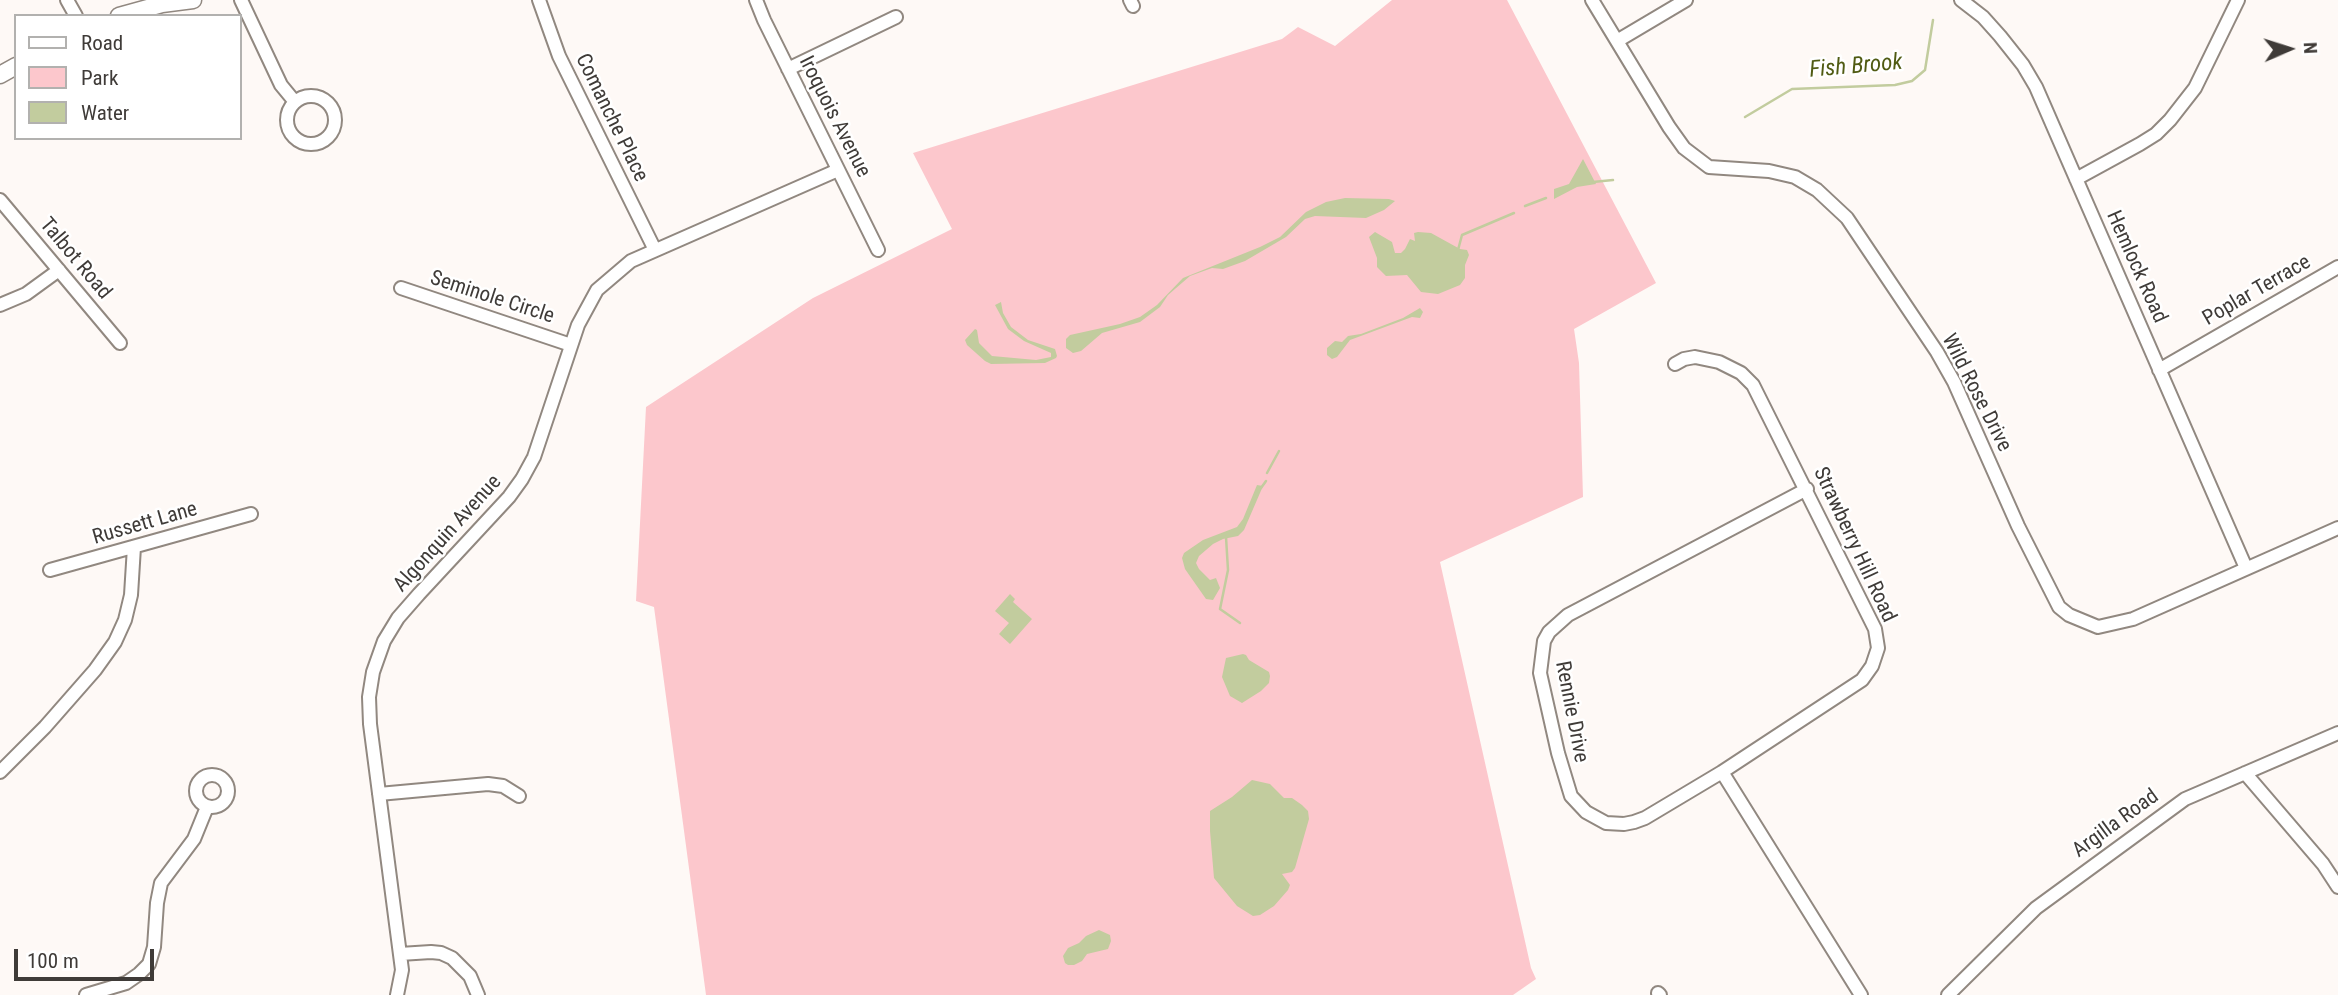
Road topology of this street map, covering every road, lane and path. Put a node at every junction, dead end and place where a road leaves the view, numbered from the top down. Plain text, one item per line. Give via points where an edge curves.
1 (193, 0) edge
2 (241, 0) edge
3 (539, 0) edge
4 (756, 0) edge
5 (1592, 0) edge
6 (1686, 0) edge
7 (2238, 0) edge
8 (1969, 2) edge
9 (126, 14) edge
10 (896, 17) dead end
11 (1617, 41) junction
12 (788, 69) junction
13 (295, 102) dead end
14 (838, 170) junction
15 (2076, 179) junction
16 (0, 200) edge
17 (655, 250) junction
18 (878, 250) dead end
19 (2338, 267) edge
20 (59, 270) junction
21 (401, 288) dead end
22 (0, 305) edge
23 (120, 342) dead end
24 (571, 345) junction
25 (1675, 364) dead end
26 (2159, 370) junction
27 (1807, 489) junction
28 (251, 514) dead end
29 (2338, 528) edge
30 (134, 547) junction
31 (2246, 568) junction
32 (50, 570) dead end
33 (2338, 733) edge
34 (0, 772) edge
35 (1722, 772) junction
36 (2245, 773) junction
37 (379, 794) junction
38 (519, 796) dead end
39 (207, 807) dead end
40 (2338, 887) edge
41 (400, 954) junction
42 (86, 995) edge
43 (397, 995) edge
44 (478, 995) edge
45 (1861, 995) edge
46 (1948, 995) edge

1 - 9 main road
2 - 13 street via 281,85
3 - 17 street, Comanche Place via 559,56
4 - 12 street, Iroquois Avenue
5 - 11 street, Wild Rose Drive
6 - 11 street
7 - 15 street via 2195,88 2170,120 2156,134
8 - 15 street, Hemlock Road via 2030,76
10 - 12 street
11 - 31 street, Wild Rose Drive via 1669,127 1701,163 1795,177 1847,218 1954,382 2059,607 2098,627 2115,624
12 - 14 street, Iroquois Avenue
14 - 17 street, Algonquin Avenue
14 - 18 street, Iroquois Avenue
15 - 26 street, Hemlock Road
16 - 20 street, Talbot Road
17 - 24 street, Algonquin Avenue via 631,261 597,290
19 - 26 street, Poplar Terrace
20 - 22 street via 26,294
20 - 23 street, Talbot Road
21 - 24 street, Seminole Circle
24 - 37 street, Algonquin Avenue via 522,480 419,593 384,641 369,697
25 - 27 street, Strawberry Hill Road via 1695,357 1741,373 1762,400
26 - 31 street, Hemlock Road
27 - 35 street, Strawberry Hill Road via 1871,620 1878,639 1875,657 1862,680
27 - 35 street, Rennie Drive via 1568,615 1544,641 1540,673 1558,753 1571,796 1586,812 1606,822 1634,822
28 - 30 street, Russett Lane
29 - 31 street, Wild Rose Drive
30 - 32 street, Russett Lane
30 - 34 street via 131,595 115,642 45,727
33 - 36 street, Argilla Road
35 - 45 street
36 - 40 street
36 - 46 street, Argilla Road via 2185,799 2093,864 2036,908
37 - 38 street via 488,784 503,786
37 - 41 street, Algonquin Avenue
39 - 42 street via 194,839 162,883 149,964 126,983
41 - 43 street, Algonquin Avenue
41 - 44 street via 430,951 452,958 470,976

